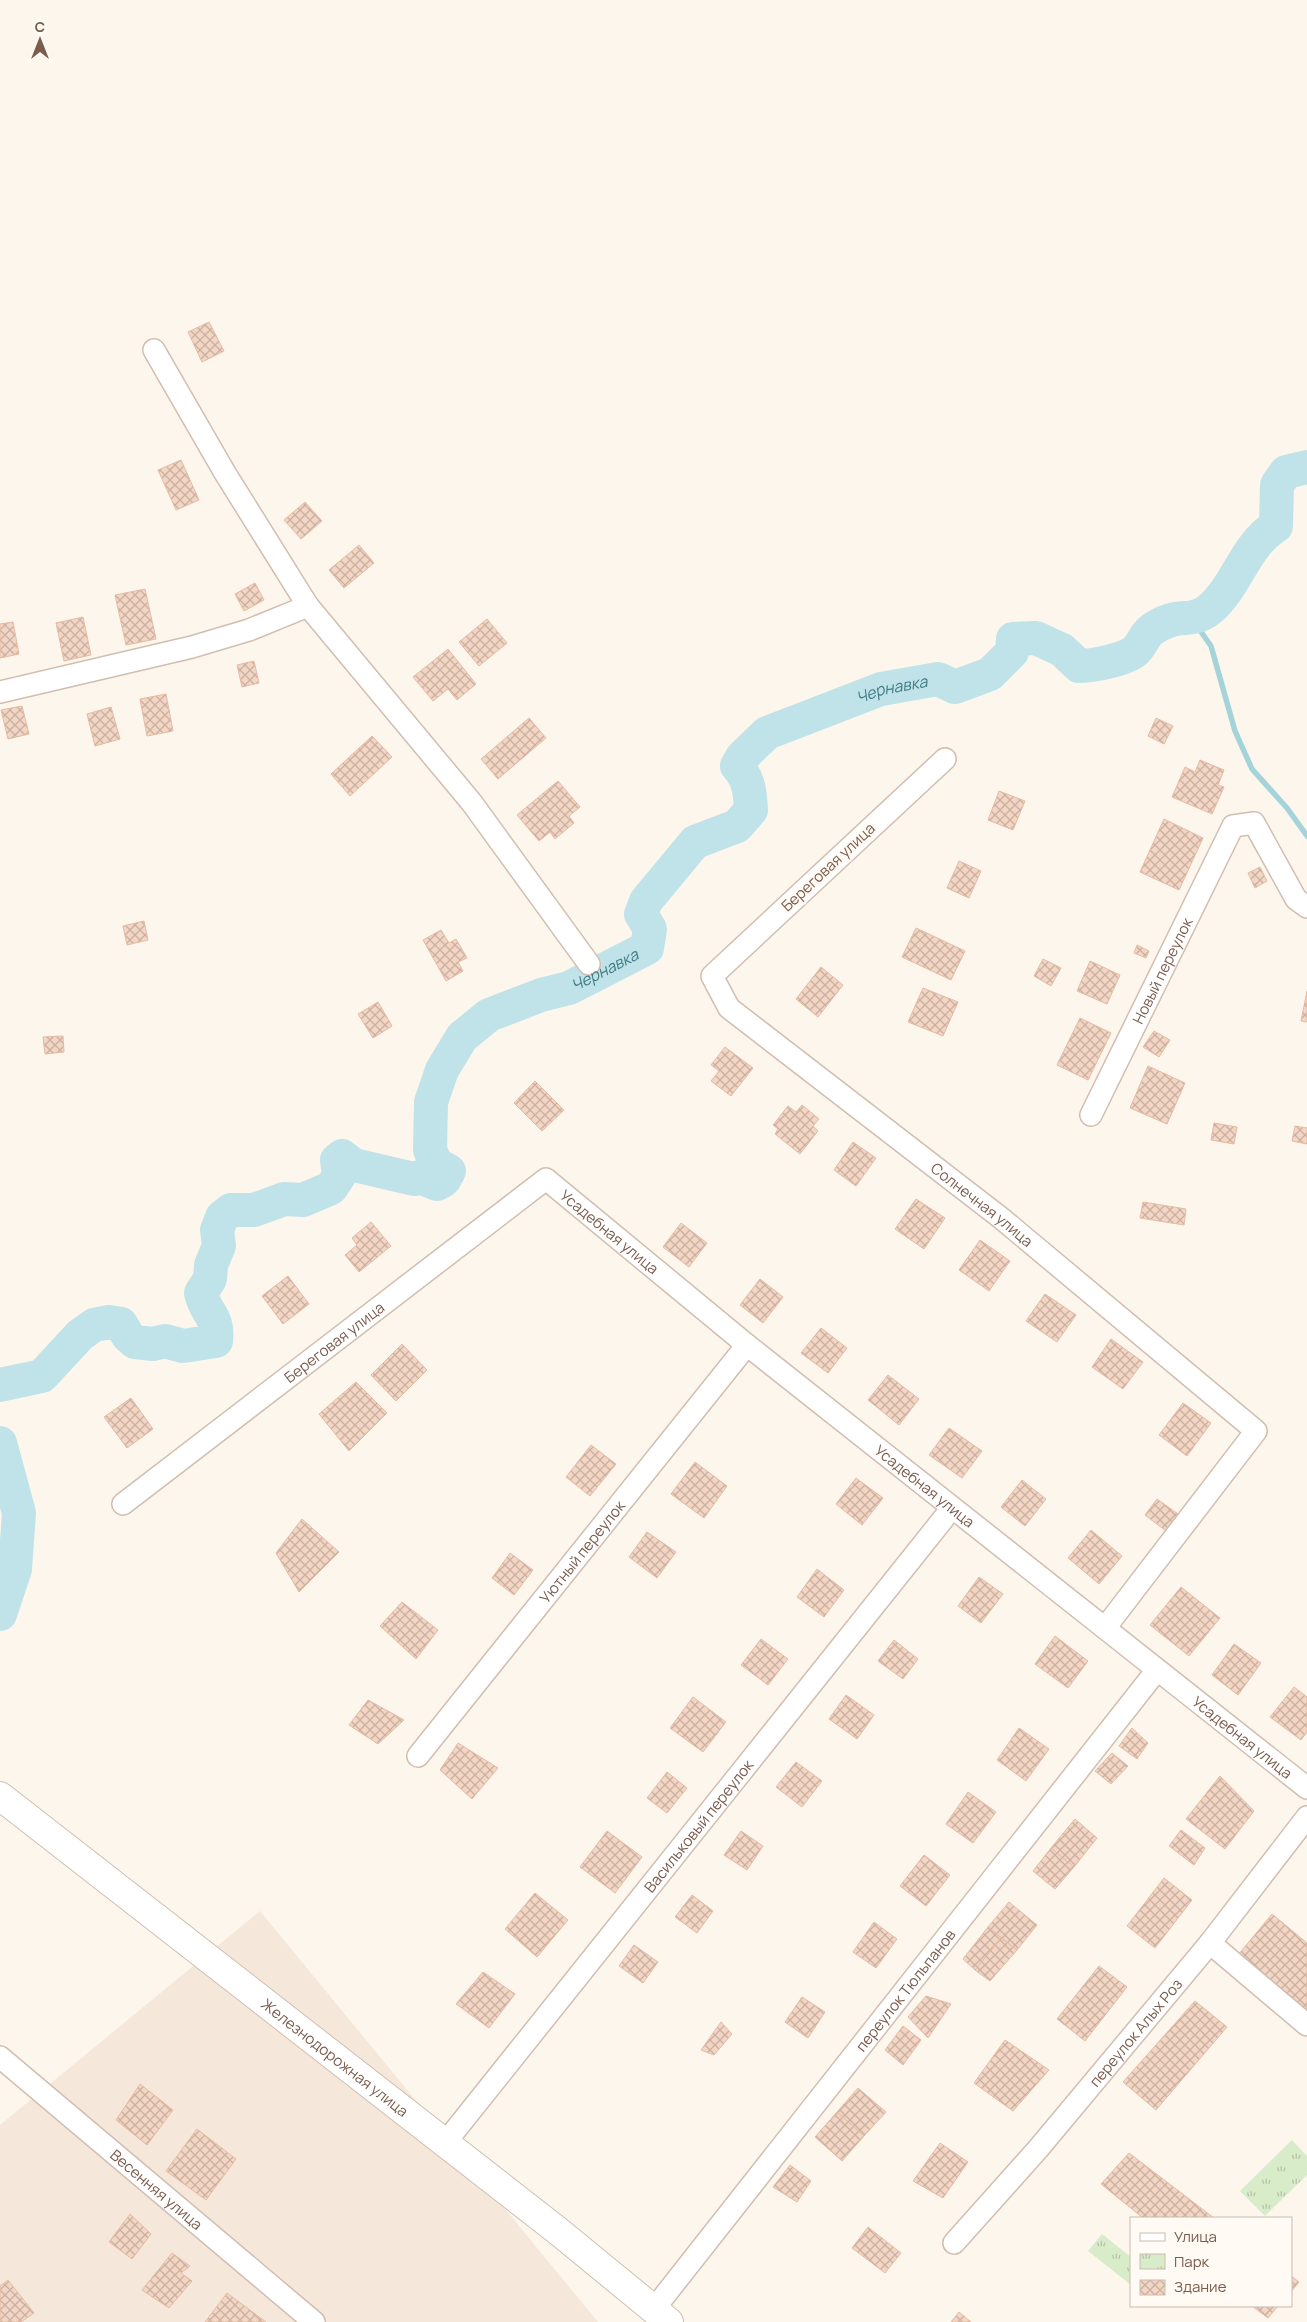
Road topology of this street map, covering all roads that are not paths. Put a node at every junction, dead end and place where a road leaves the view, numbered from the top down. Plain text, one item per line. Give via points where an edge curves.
1 (154, 350) dead end
2 (308, 606) junction
3 (0, 692) edge
4 (945, 759) dead end
5 (1307, 906) edge
6 (589, 964) dead end
7 (712, 976) joint
8 (1091, 1115) dead end
9 (546, 1178) joint
10 (747, 1345) junction
11 (123, 1504) dead end
12 (952, 1508) junction
13 (1105, 1628) junction
14 (1157, 1670) junction
15 (418, 1756) dead end
16 (1307, 1788) edge
17 (0, 1796) edge
18 (1307, 1817) edge
19 (1210, 1943) junction
20 (1307, 2025) edge
21 (0, 2057) edge
22 (445, 2143) junction
23 (954, 2243) dead end
24 (662, 2316) edge
25 (314, 2322) edge

1 - 2 street via 225,473
2 - 3 street via 250,630 192,647
2 - 6 street via 472,803
4 - 7 street, Береговая улица
5 - 8 street, Новый переулок via 1296,899 1254,823 1233,826
7 - 13 street, Солнечная улица via 729,1008 1001,1218 1256,1431
9 - 10 street, Усадебная улица
9 - 11 street, Береговая улица
10 - 12 street, Усадебная улица
10 - 15 street, Уютный переулок
12 - 13 street, Усадебная улица
12 - 22 street, Васильковый переулок
13 - 14 street, Усадебная улица
14 - 16 street, Усадебная улица
14 - 24 street, переулок Тюльпанов
17 - 22 street, Железнодорожная улица
18 - 19 street, переулок Алых Роз
19 - 20 street
19 - 23 street, переулок Алых Роз
21 - 25 street, Весенняя улица
22 - 24 street, Железнодорожная улица

